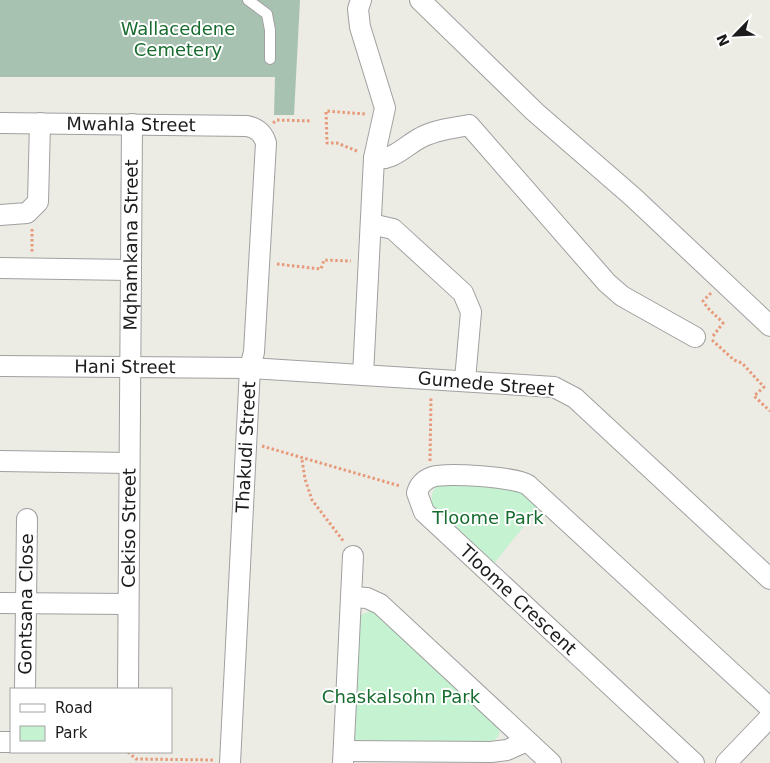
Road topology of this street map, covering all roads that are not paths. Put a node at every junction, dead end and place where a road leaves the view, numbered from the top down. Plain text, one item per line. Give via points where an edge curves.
1 (248, 0) edge
2 (361, 0) edge
3 (420, 0) edge
4 (270, 59) dead end
5 (0, 123) edge
6 (40, 124) junction
7 (132, 124) junction
8 (261, 132) joint
9 (374, 158) junction
10 (0, 215) edge
11 (371, 224) junction
12 (0, 268) edge
13 (130, 270) junction
14 (770, 326) edge
15 (703, 338) road end
16 (0, 366) edge
17 (130, 367) junction
18 (250, 368) junction
19 (363, 375) junction
20 (465, 380) junction
21 (0, 461) edge
22 (129, 462) junction
23 (27, 519) dead end
24 (353, 556) road end
25 (770, 579) edge
26 (352, 597) junction
27 (0, 603) edge
28 (26, 603) junction
29 (128, 604) junction
30 (25, 688) edge
31 (128, 688) edge
32 (770, 708) edge
33 (770, 717) edge
34 (527, 741) junction
35 (343, 757) edge
36 (230, 761) edge
37 (551, 763) edge
38 (694, 763) edge
39 (726, 763) edge

1 - 4 lane via 266,14 270,30
2 - 9 street via 358,9 360,27 385,108
3 - 14 street via 535,112 633,197
5 - 6 street, Mwahla Street
6 - 7 street, Mwahla Street
6 - 10 street via 39,196 32,211 23,215
7 - 8 street, Mwahla Street via 247,126
7 - 13 street, Mqhamkana Street
8 - 18 street, Thakudi Street via 266,143 254,352
9 - 11 street
9 - 15 street via 386,159 430,133 469,125 607,283 629,300
11 - 19 street
11 - 20 street via 393,229 459,287 467,298 470,312
12 - 13 street
13 - 17 street, Mqhamkana Street
16 - 17 street, Hani Street
17 - 18 street, Hani Street
17 - 22 street, Cekiso Street
18 - 19 street, Gumede Street
18 - 36 street, Thakudi Street
19 - 20 street, Gumede Street
20 - 25 street, Gumede Street via 548,386 568,393
21 - 22 street
22 - 29 street, Cekiso Street
23 - 28 street, Gontsana Close
24 - 26 street
26 - 34 street via 367,598 380,604
26 - 35 street
27 - 28 street
28 - 29 street
28 - 30 street, Gontsana Close
29 - 31 street, Cekiso Street
32 - 38 street, Tloome Crescent via 528,485 513,479 437,475 422,483 417,500 424,512
33 - 39 street
34 - 35 street via 508,750 491,752
34 - 37 street

